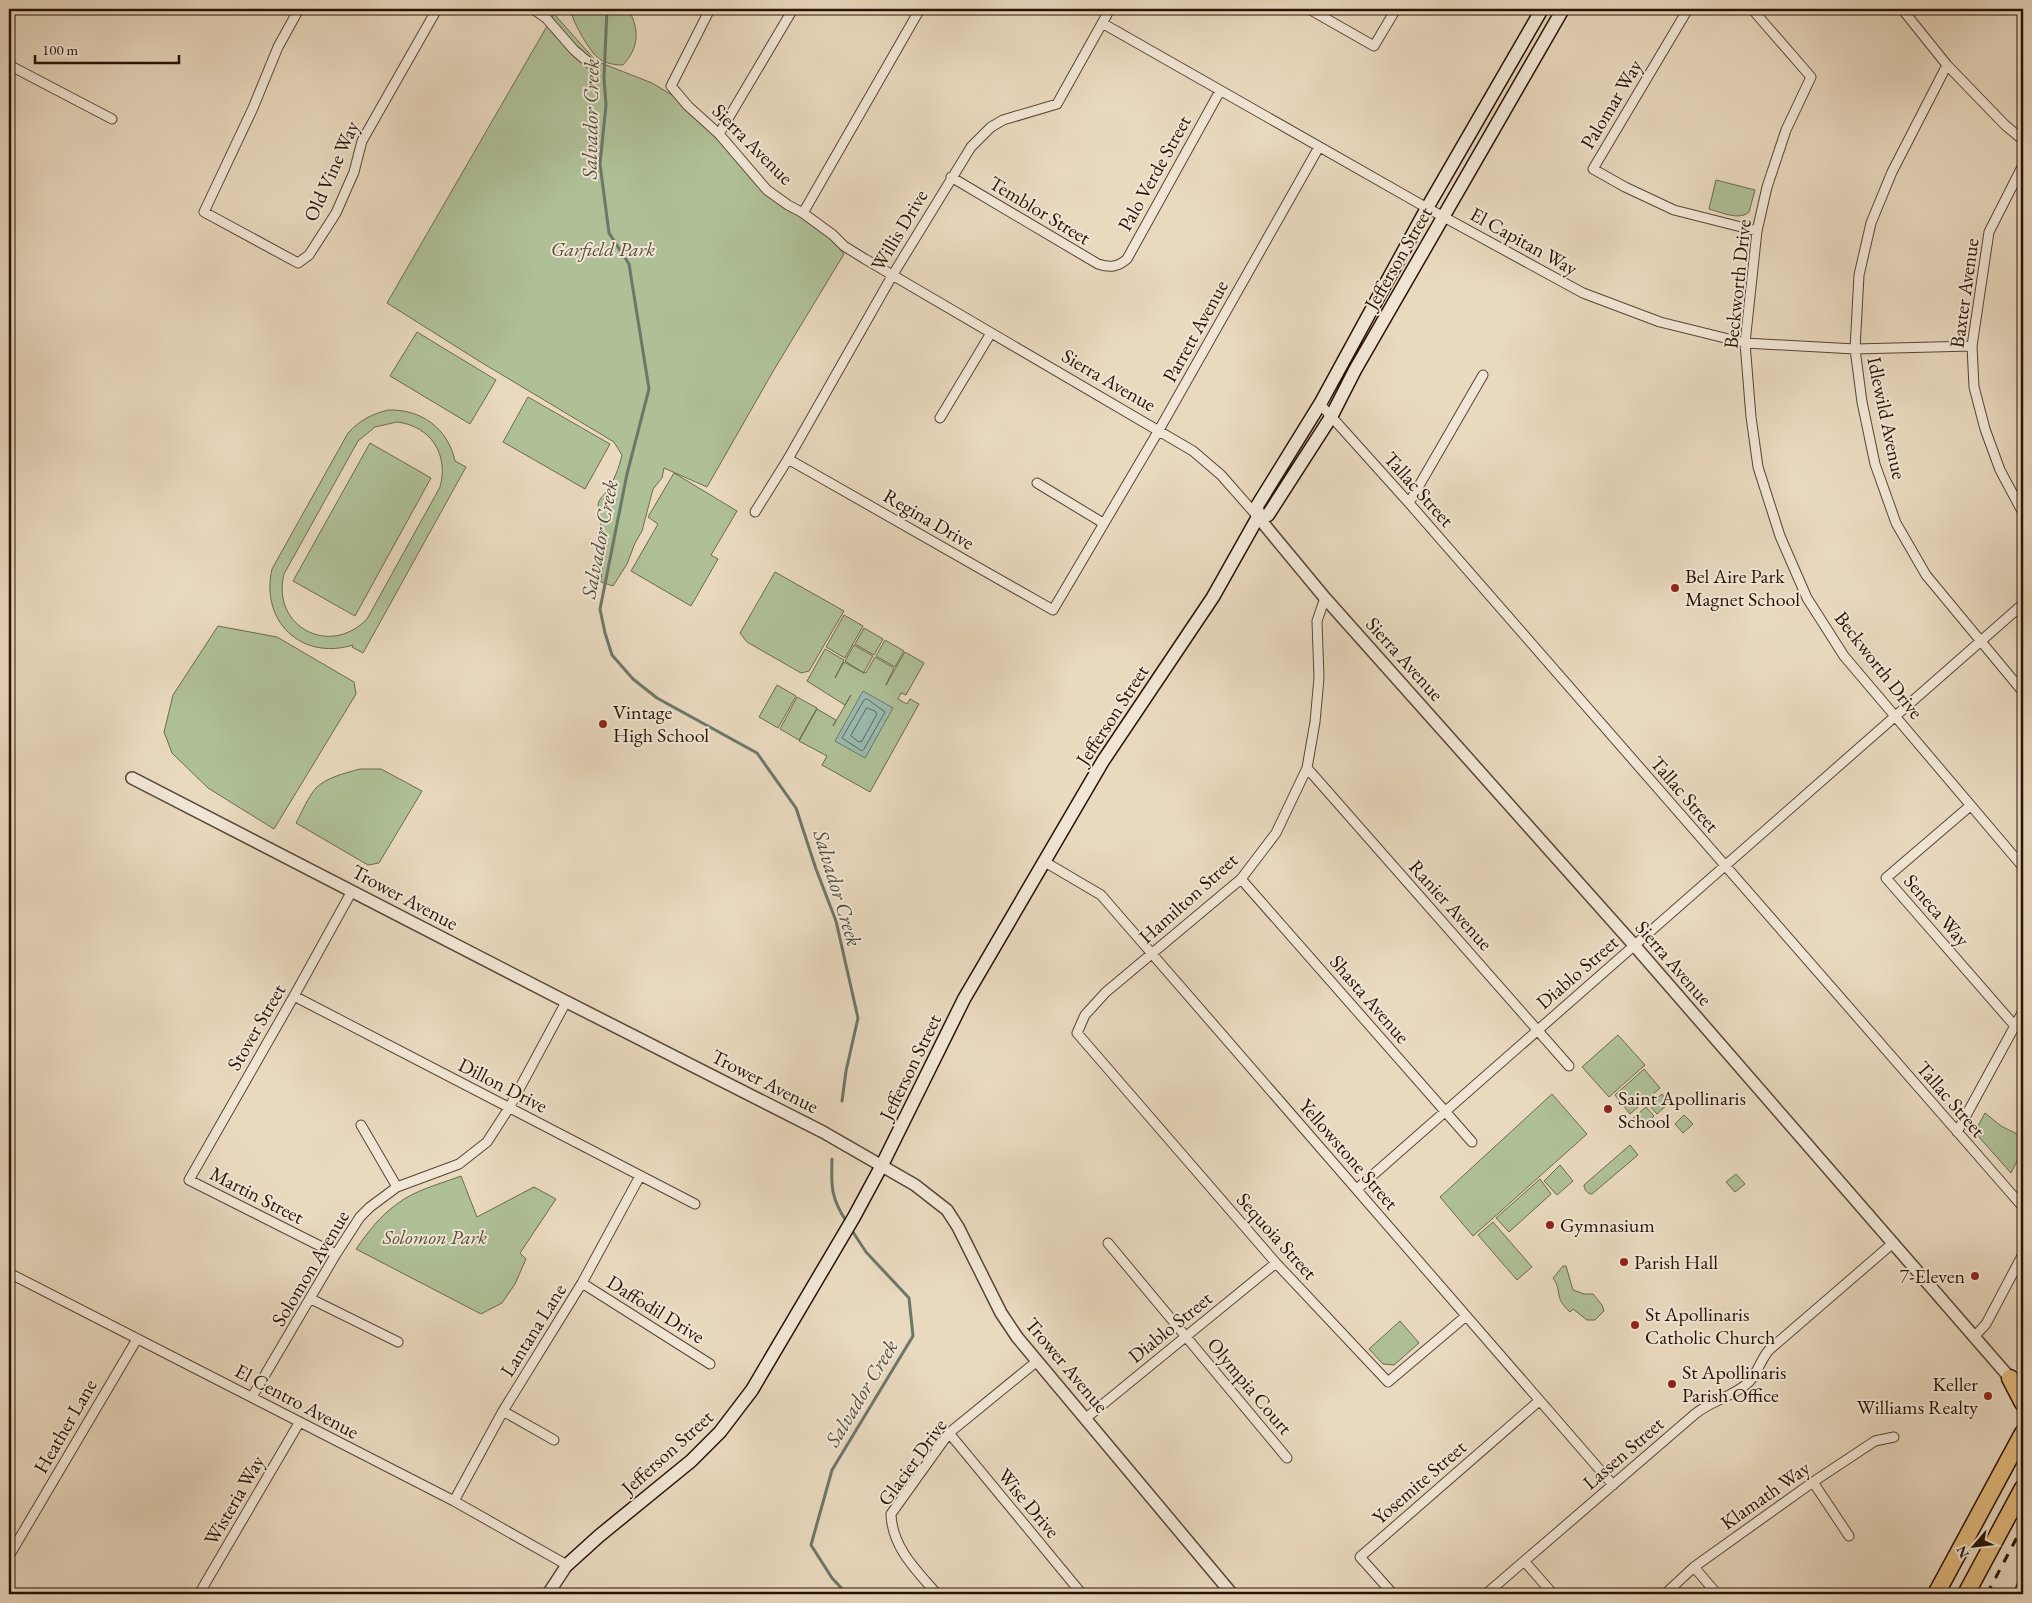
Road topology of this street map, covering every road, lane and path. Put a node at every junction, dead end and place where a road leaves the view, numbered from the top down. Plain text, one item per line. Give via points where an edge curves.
1 (299, 9) edge
2 (437, 9) edge
3 (533, 9) edge
4 (710, 9) edge
5 (793, 9) edge
6 (920, 9) edge
7 (1110, 9) edge
8 (1309, 9) edge
9 (1396, 9) edge
10 (1542, 9) edge
11 (1563, 9) edge
12 (1688, 9) edge
13 (1752, 9) edge
14 (1902, 9) edge
15 (1102, 23) junction
16 (9, 65) edge
17 (1947, 65) junction
18 (595, 68) dead end
19 (1220, 90) junction
20 (112, 119) dead end
21 (719, 134) junction
22 (2023, 140) edge
23 (1319, 147) junction
24 (2023, 165) edge
25 (951, 177) junction
26 (1427, 208) junction
27 (803, 213) junction
28 (1444, 217) junction
29 (1757, 231) junction
30 (1113, 267) joint
31 (892, 276) junction
32 (991, 333) junction
33 (1745, 343) junction
34 (1972, 346) junction
35 (1855, 348) junction
36 (1484, 375) dead end
37 (1320, 404) junction
38 (1331, 417) junction
39 (940, 418) dead end
40 (1159, 430) junction
41 (788, 459) junction
42 (1037, 483) dead end
43 (1409, 503) junction
44 (755, 512) dead end
45 (2023, 513) edge
46 (1258, 517) junction
47 (1104, 523) junction
48 (1325, 598) junction
49 (2023, 604) edge
50 (1053, 610) joint
51 (1981, 641) junction
52 (2023, 692) edge
53 (1895, 716) junction
54 (1307, 768) junction
55 (132, 778) dead end
56 (1970, 806) junction
57 (1045, 862) junction
58 (1724, 866) junction
59 (2023, 867) edge
60 (1241, 879) junction
61 (352, 890) junction
62 (1634, 945) junction
63 (1152, 954) junction
64 (294, 996) junction
65 (566, 1002) junction
66 (2023, 1011) edge
67 (2016, 1026) junction
68 (1538, 1030) junction
69 (1077, 1033) joint
70 (1569, 1066) dead end
71 (508, 1108) junction
72 (1445, 1111) junction
73 (361, 1125) dead end
74 (1957, 1132) junction
75 (1472, 1142) dead end
76 (882, 1165) junction
77 (640, 1176) junction
78 (189, 1180) joint
79 (397, 1187) junction
80 (1357, 1189) junction
81 (695, 1204) dead end
82 (2023, 1207) edge
83 (1108, 1243) dead end
84 (1893, 1243) junction
85 (336, 1254) junction
86 (2023, 1254) edge
87 (1276, 1263) junction
88 (9, 1273) edge
89 (582, 1283) junction
90 (311, 1299) junction
91 (1466, 1316) junction
92 (1186, 1337) junction
93 (1974, 1337) junction
94 (137, 1339) junction
95 (398, 1342) dead end
96 (1036, 1362) junction
97 (710, 1364) dead end
98 (2016, 1380) edge
99 (252, 1397) junction
100 (1539, 1401) junction
101 (2023, 1402) edge
102 (503, 1411) junction
103 (1086, 1418) junction
104 (300, 1423) junction
105 (2023, 1433) edge
106 (949, 1434) junction
107 (1894, 1437) dead end
108 (554, 1440) dead end
109 (1287, 1458) dead end
110 (1813, 1482) junction
111 (1613, 1485) junction
112 (2023, 1488) edge
113 (454, 1501) junction
114 (1849, 1536) dead end
115 (9, 1556) edge
116 (1525, 1562) junction
117 (567, 1565) junction
118 (1694, 1567) junction
119 (2023, 1586) edge
120 (199, 1594) edge
121 (548, 1594) edge
122 (936, 1594) edge
123 (1082, 1594) edge
124 (1232, 1594) edge
125 (1393, 1594) edge
126 (1486, 1594) edge
127 (1553, 1594) edge
128 (1664, 1594) edge
129 (1718, 1594) edge
130 (1936, 1594) edge
131 (1966, 1594) edge
132 (2020, 1594) edge

1 - 2 street, Old Vine Way via 278,47 204,212 298,263 308,255 336,213 354,172 362,141
3 - 18 street
4 - 21 street, Sierra Avenue via 671,86
5 - 21 street
6 - 27 street
7 - 15 street, Willis Drive
8 - 9 street via 1374,46
10 - 26 main road, Jefferson Street
11 - 28 main road, Jefferson Street
12 - 29 street, Palomar Way via 1593,169 1674,210
13 - 29 street, Beckworth Drive via 1811,76 1786,130 1767,187
14 - 17 street
15 - 19 street, El Capitan Way
15 - 25 street, Willis Drive via 1057,104 1023,113 991,127 971,146
16 - 20 street
17 - 22 street
17 - 35 street, Idlewild Avenue via 1892,172 1872,224 1859,275
19 - 23 street, El Capitan Way
19 - 30 street, Palo Verde Street via 1127,259
21 - 27 street, Sierra Avenue via 767,190
23 - 26 street, El Capitan Way
23 - 40 street, Parrett Avenue
24 - 34 street, Baxter Avenue via 1989,232
25 - 30 street, Temblor Street via 1098,264
25 - 31 street, Willis Drive
26 - 28 street, El Capitan Way
26 - 37 main road, Jefferson Street
27 - 31 street, Sierra Avenue via 850,250
28 - 33 street, El Capitan Way via 1583,293 1660,322
28 - 38 main road, Jefferson Street
29 - 33 street, Beckworth Drive
31 - 32 street, Sierra Avenue
31 - 41 street, Willis Drive
32 - 39 street
32 - 40 street, Sierra Avenue
33 - 35 street, El Capitan Way
33 - 53 street, Beckworth Drive via 1758,467 1780,536 1807,598 1844,656
34 - 35 street, El Capitan Way
34 - 45 street, Baxter Avenue via 1974,387 1985,429 2000,470
35 - 51 street, Idlewild Avenue via 1875,464 1896,523 1926,575
36 - 43 street
37 - 38 street, Tallac Street
37 - 46 main road, Jefferson Street via 1257,506
38 - 43 street, Tallac Street
38 - 46 main road, Jefferson Street via 1268,515
40 - 46 street, Sierra Avenue via 1193,451 1221,475
40 - 47 street, Parrett Avenue
41 - 44 street, Willis Drive
41 - 50 street, Regina Drive
42 - 47 street
43 - 58 street, Tallac Street
46 - 48 street, Sierra Avenue
46 - 57 main road, Jefferson Street via 1212,597 1103,761
47 - 50 street, Parrett Avenue
48 - 54 street, Hamilton Street via 1317,621 1319,678
48 - 62 street, Sierra Avenue
49 - 51 street, Diablo Street
51 - 52 street, Idlewild Avenue
51 - 53 street, Diablo Street
53 - 56 street, Beckworth Drive
53 - 58 street, Diablo Street
54 - 60 street, Hamilton Street via 1276,833
54 - 68 street, Ranier Avenue
55 - 61 street, Trower Avenue
56 - 59 street, Beckworth Drive
56 - 67 street, Seneca Way via 1886,878
57 - 63 street, Yellowstone Street via 1101,895
57 - 76 main road, Jefferson Street via 964,998
58 - 62 street, Diablo Street
58 - 74 street, Tallac Street
60 - 63 street, Hamilton Street
60 - 72 street, Shasta Avenue
61 - 64 street, Stover Street
61 - 65 street, Trower Avenue
62 - 68 street, Diablo Street
62 - 84 street, Sierra Avenue
63 - 69 street, Hamilton Street via 1106,992 1085,1016
63 - 80 street, Yellowstone Street
64 - 71 street, Dillon Drive
64 - 78 street, Stover Street
65 - 71 street, Solomon Avenue
65 - 76 street, Trower Avenue
66 - 67 street
67 - 74 street
68 - 70 street, Ranier Avenue
68 - 72 street, Diablo Street
69 - 87 street, Sequoia Street
71 - 77 street, Dillon Drive
71 - 79 street, Solomon Avenue via 487,1142 459,1164
72 - 75 street, Shasta Avenue
72 - 80 street, Diablo Street
73 - 79 street
74 - 82 street, Tallac Street
76 - 96 street, Trower Avenue via 947,1210 1001,1313
76 - 117 main road, Jefferson Street via 840,1243 752,1390 720,1432 684,1467
77 - 81 street, Dillon Drive
77 - 89 street, Lantana Lane
78 - 85 street, Martin Street
79 - 85 street, Solomon Avenue via 360,1217
80 - 91 street, Yellowstone Street
83 - 92 street, Olympia Court
84 - 93 street, Sierra Avenue
84 - 111 street, Lassen Street via 1769,1350 1750,1382 1731,1395 1706,1405
85 - 90 street, Solomon Avenue
86 - 93 street via 1986,1324
87 - 91 street, Sequoia Street via 1388,1382
87 - 92 street, Diablo Street
88 - 94 street, El Centro Avenue
89 - 97 street, Daffodil Drive
89 - 102 street, Lantana Lane
90 - 95 street
90 - 99 street, Solomon Avenue
91 - 100 street, Yellowstone Street
92 - 103 street, Diablo Street
92 - 109 street, Olympia Court
93 - 98 street, Sierra Avenue
94 - 99 street, El Centro Avenue
94 - 115 street, Heather Lane
96 - 103 street, Trower Avenue
96 - 106 street, Glacier Drive
98 - 101 highway
99 - 104 street, El Centro Avenue
100 - 111 street, Yellowstone Street
100 - 125 street, Yosemite Street via 1360,1557
102 - 108 street
102 - 113 street, Lantana Lane
103 - 124 street, Trower Avenue
104 - 113 street, El Centro Avenue
104 - 120 street, Wisteria Way
105 - 130 highway
106 - 122 street, Glacier Drive via 891,1514 891,1528 902,1554
106 - 123 street, Wise Drive
107 - 110 street, Klamath Way via 1876,1441
110 - 114 street
110 - 118 street, Klamath Way
111 - 116 street, Lassen Street
112 - 131 highway
113 - 117 street, El Centro Avenue
116 - 126 street, Lassen Street
116 - 127 street
117 - 121 street, Jefferson Street
118 - 128 street, Klamath Way
118 - 129 street
119 - 132 street

